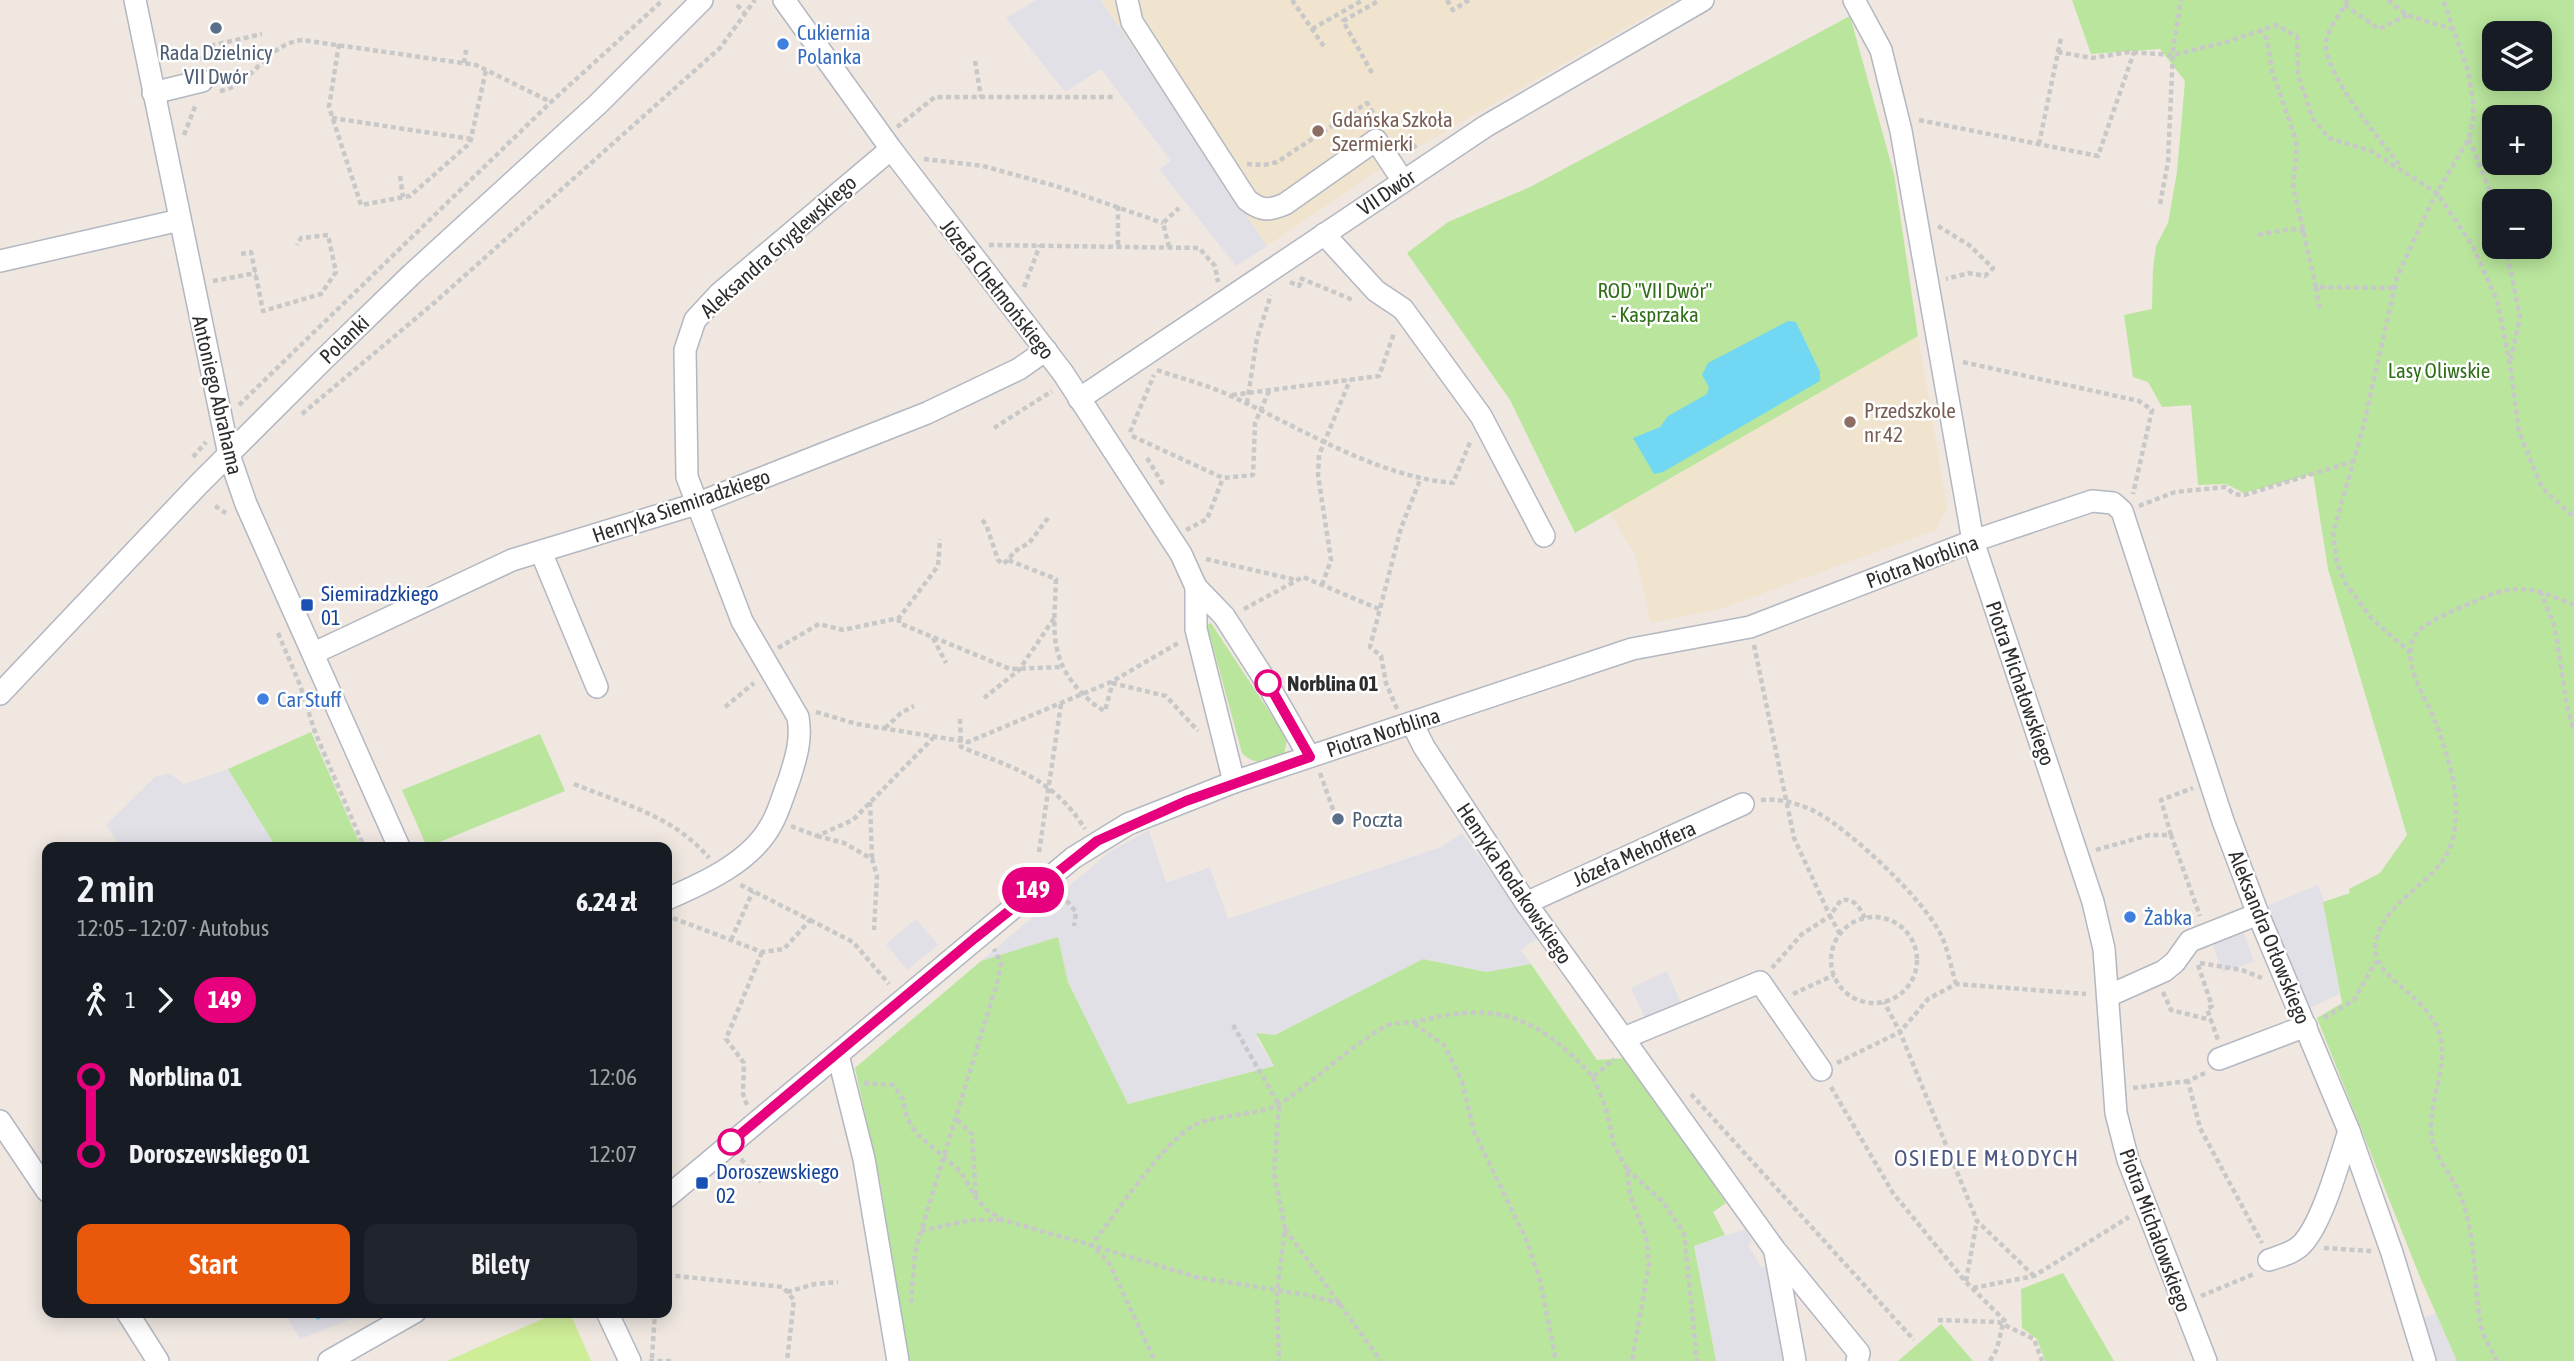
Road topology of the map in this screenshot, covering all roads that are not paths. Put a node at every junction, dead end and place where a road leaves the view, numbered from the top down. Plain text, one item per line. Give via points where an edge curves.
1 (135, 0) edge
2 (702, 0) edge
3 (784, 0) edge
4 (1127, 0) edge
5 (1703, 0) edge
6 (1854, 0) edge
7 (203, 90) road end
8 (153, 93) junction
9 (897, 143) junction
10 (1403, 181) junction
11 (180, 220) junction
12 (1324, 234) junction
13 (0, 261) edge
14 (1046, 350) junction
15 (1070, 398) junction
16 (229, 455) junction
17 (696, 504) junction
18 (2122, 511) joint
19 (1544, 536) dead end
20 (1973, 541) junction
21 (541, 552) junction
22 (1200, 578) junction
23 (314, 653) junction
24 (597, 687) dead end
25 (0, 694) edge
26 (1407, 715) junction
27 (1308, 766) junction
28 (1234, 782) junction
29 (1743, 804) road end
30 (398, 842) edge
31 (672, 897) edge
32 (1526, 903) junction
33 (2258, 914) junction
34 (2099, 995) junction
35 (2306, 1026) junction
36 (1624, 1038) junction
37 (838, 1055) junction
38 (2220, 1059) road end
39 (1828, 1067) road end
40 (0, 1121) edge
41 (2349, 1131) junction
42 (42, 1184) edge
43 (672, 1193) edge
44 (1775, 1250) junction
45 (2269, 1260) road end
46 (131, 1318) edge
47 (404, 1318) edge
48 (610, 1318) edge
49 (158, 1361) edge
50 (329, 1361) edge
51 (630, 1361) edge
52 (898, 1361) edge
53 (1796, 1361) edge
54 (1857, 1361) edge
55 (2206, 1361) edge
56 (2425, 1361) edge

1 - 8 street, Antoniego Abrahama
2 - 16 street, Polanki via 597,105 412,274
3 - 9 street, Józefa Chełmońskiego
4 - 10 street via 1132,22 1247,200 1258,208 1270,211 1285,204 1377,140
5 - 10 street, VII Dwór via 1486,126
6 - 20 street, Piotra Michałowskiego via 1881,50 1896,107
7 - 8 street
8 - 11 street, Antoniego Abrahama
9 - 14 street, Józefa Chełmońskiego
9 - 17 street, Aleksandra Gryglewskiego via 720,293 695,320 685,350 687,477
10 - 12 street, VII Dwór
11 - 13 street
11 - 16 street, Antoniego Abrahama
12 - 15 street, VII Dwór
12 - 19 street via 1376,291 1403,309 1481,416
14 - 15 street, Józefa Chełmońskiego
14 - 17 street, Henryka Siemiradzkiego via 1019,369 927,413
15 - 22 street, Józefa Chełmońskiego
16 - 23 street, Antoniego Abrahama via 246,504
16 - 25 street, Polanki
17 - 21 street, Henryka Siemiradzkiego
17 - 31 street, Aleksandra Gryglewskiego via 742,621 798,717 799,749 774,820 761,840 722,873
18 - 20 street, Piotra Norblina via 2113,503 2092,501
18 - 33 street, Aleksandra Orłowskiego
20 - 26 street, Piotra Norblina via 1750,627 1632,649
20 - 34 street, Piotra Michałowskiego via 2093,902 2104,949
21 - 23 street, Henryka Siemiradzkiego via 512,560
21 - 24 street
22 - 27 street, Józefa Chełmońskiego
22 - 28 street, Józefa Chełmońskiego via 1196,629
23 - 30 street, Antoniego Abrahama
26 - 27 street, Piotra Norblina
26 - 32 street, Henryka Rodakowskiego
27 - 28 street, Piotra Norblina
28 - 37 street, Piotra Norblina via 1128,824 1094,844
29 - 32 street, Józefa Mehoffera
32 - 36 street, Henryka Rodakowskiego
33 - 34 street via 2190,941 2164,971
33 - 35 street, Aleksandra Orłowskiego
34 - 55 street, Piotra Michałowskiego via 2116,1114 2128,1160
35 - 38 street
35 - 41 street, Aleksandra Orłowskiego
36 - 39 street via 1760,982
36 - 44 street, Henryka Rodakowskiego
37 - 43 street, Piotra Norblina
37 - 52 street via 864,1159
40 - 42 street
41 - 45 street via 2304,1243
41 - 56 street, Aleksandra Orłowskiego
44 - 53 street, Henryka Rodakowskiego
44 - 54 street, Henryka Rodakowskiego via 1859,1353
46 - 49 street
47 - 50 street
48 - 51 street

